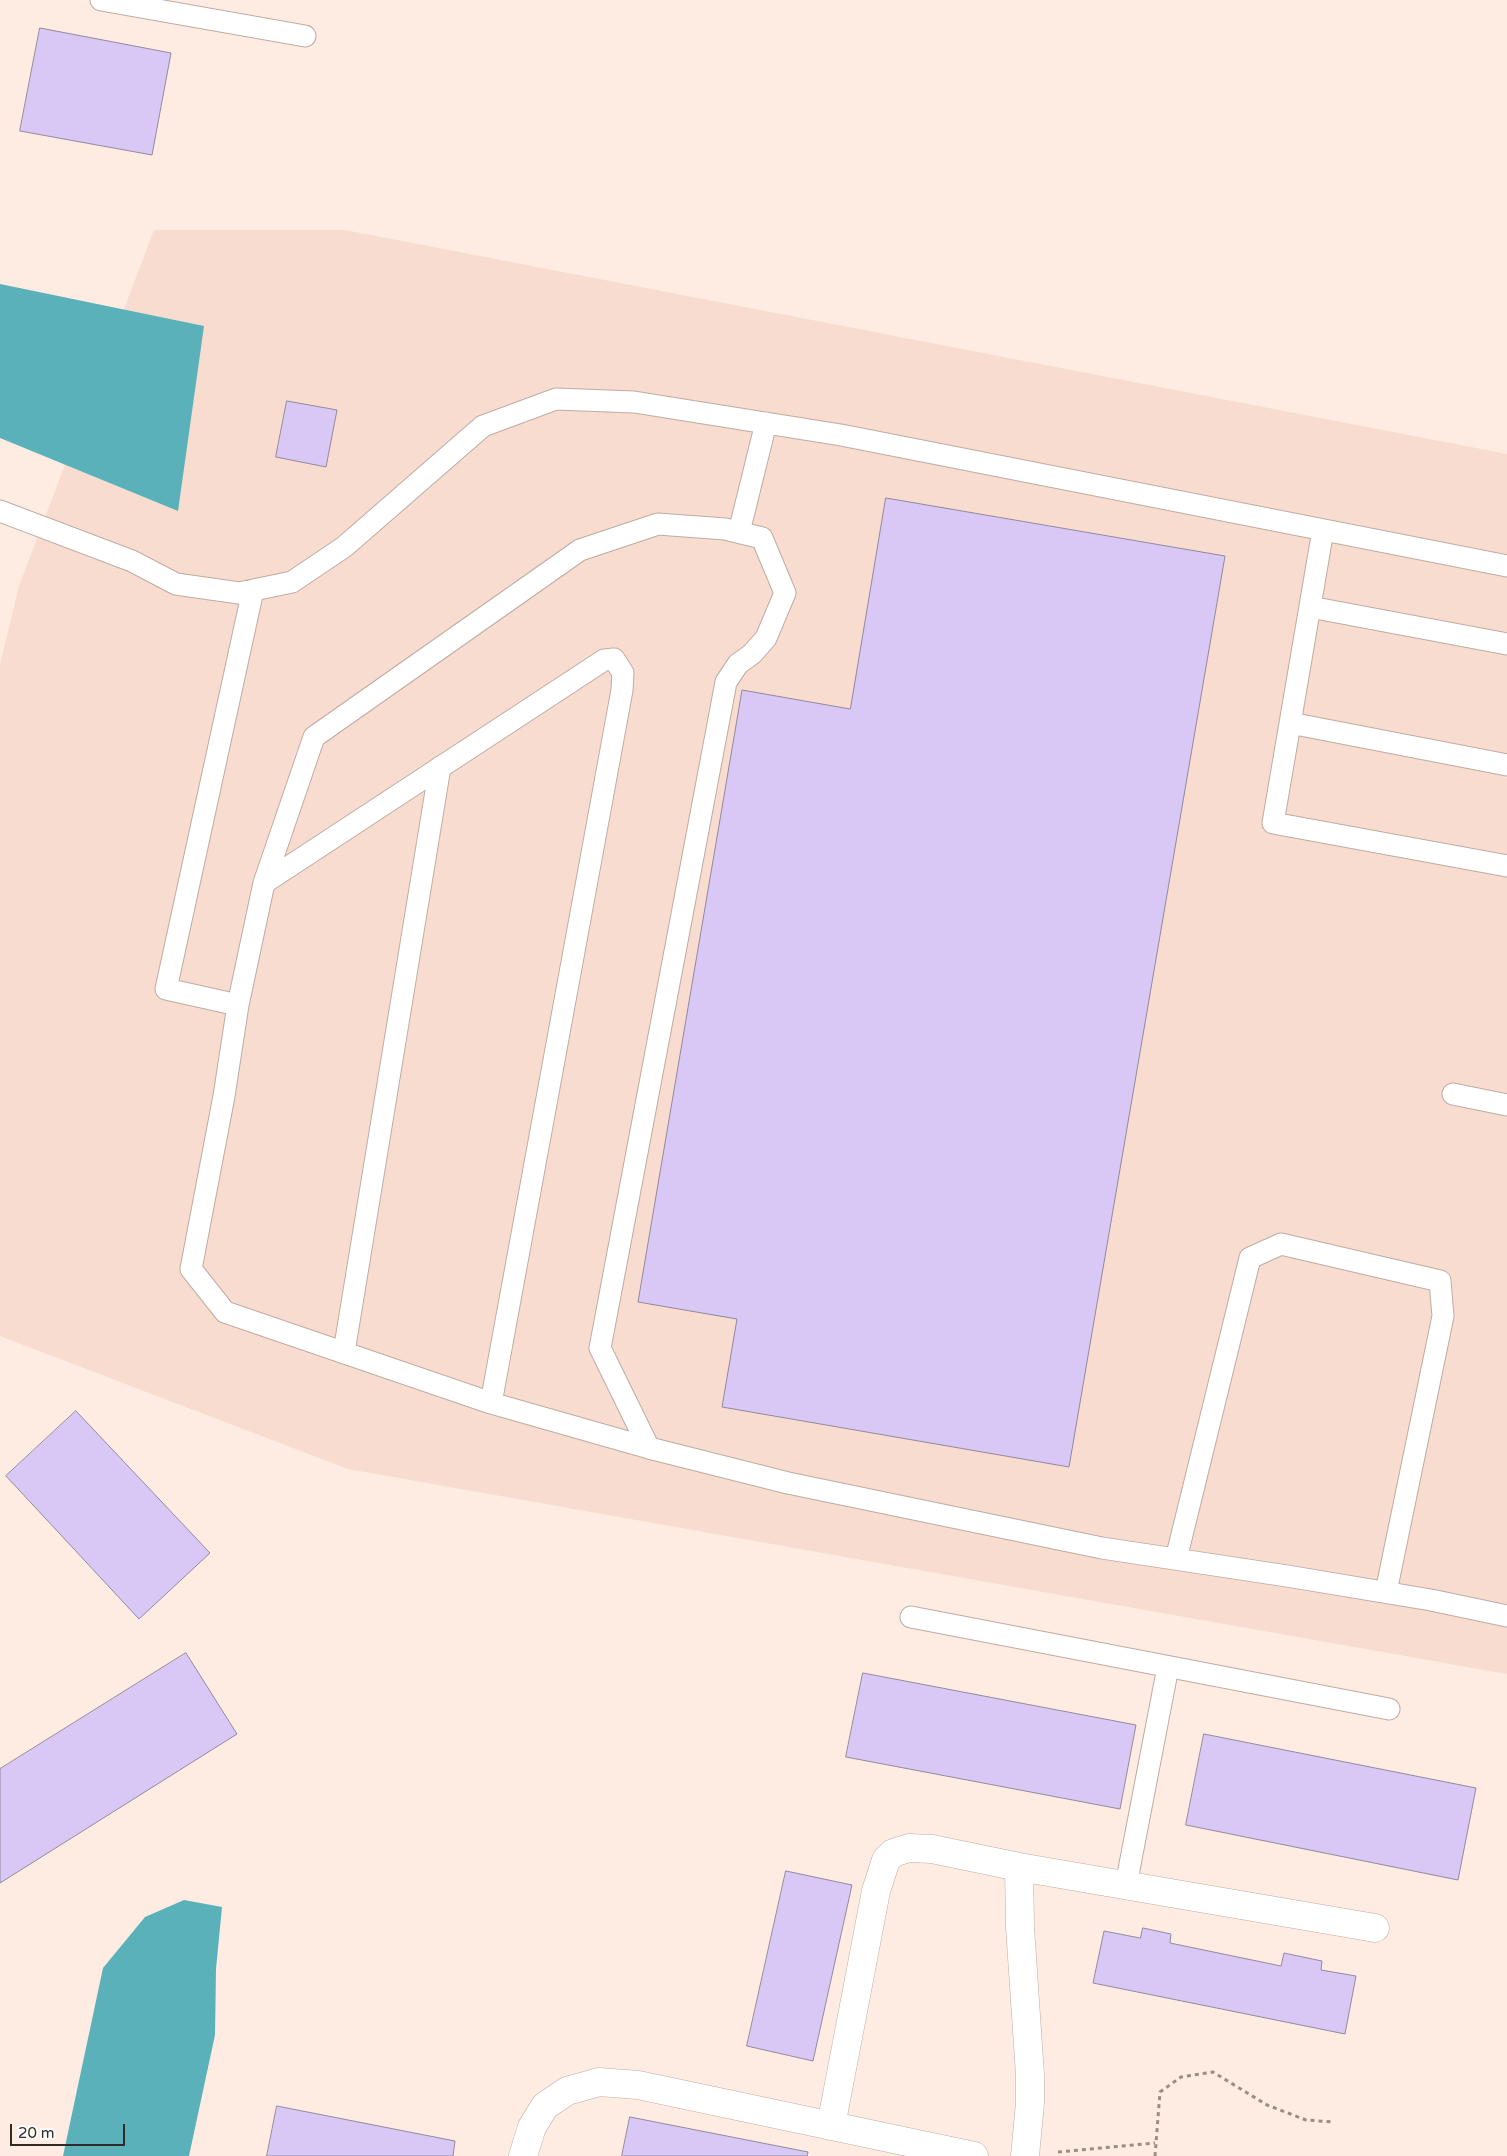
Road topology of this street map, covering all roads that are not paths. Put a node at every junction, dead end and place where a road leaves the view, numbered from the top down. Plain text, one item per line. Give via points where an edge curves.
1 (101, 0) edge
2 (305, 36) dead end
3 (766, 423) junction
4 (0, 511) edge
5 (1323, 530) junction
6 (738, 532) junction
7 (1507, 566) edge
8 (253, 590) junction
9 (1310, 607) junction
10 (1507, 644) edge
11 (1290, 723) junction
12 (1507, 765) edge
13 (440, 768) junction
14 (1507, 866) edge
15 (264, 883) junction
16 (238, 1005) junction
17 (1453, 1094) dead end
18 (1507, 1106) edge
19 (344, 1352) junction
20 (491, 1403) junction
21 (649, 1448) junction
22 (1176, 1559) junction
23 (1386, 1592) junction
24 (1507, 1616) edge
25 (911, 1617) dead end
26 (1168, 1667) junction
27 (1389, 1709) dead end
28 (1020, 1867) junction
29 (1126, 1885) junction
30 (1375, 1928) dead end
31 (831, 2126) junction
32 (1025, 2155) edge
33 (523, 2156) edge
34 (974, 2156) edge

1 - 2 lane
3 - 5 lane
3 - 6 lane
3 - 8 lane via 634,402 556,400 483,426 344,547 292,582
4 - 8 lane via 132,561 176,584 239,593
5 - 7 lane
5 - 9 lane
6 - 15 lane via 658,524 580,550 314,737
6 - 21 lane via 762,538 785,593 766,638 738,664 726,682 600,1348
8 - 16 lane via 166,989
9 - 10 lane
9 - 11 lane
11 - 12 lane
11 - 14 lane via 1273,823
13 - 15 lane
13 - 19 lane
13 - 20 lane via 604,660 614,659 623,673
15 - 16 lane
16 - 19 lane via 191,1269 225,1312
17 - 18 lane
19 - 20 lane
20 - 21 lane
21 - 22 lane via 788,1482 1102,1548
22 - 23 lane
22 - 23 lane via 1250,1258 1281,1244 1440,1281 1443,1316
23 - 24 lane
25 - 26 lane
26 - 27 lane
26 - 29 lane
28 - 29 street
28 - 31 street via 932,1849 909,1848 893,1852 886,1860 876,1892
28 - 32 street via 1020,1927 1030,2075
29 - 30 street
31 - 33 street via 638,2085 599,2082 567,2091 545,2106 532,2127
31 - 34 street

